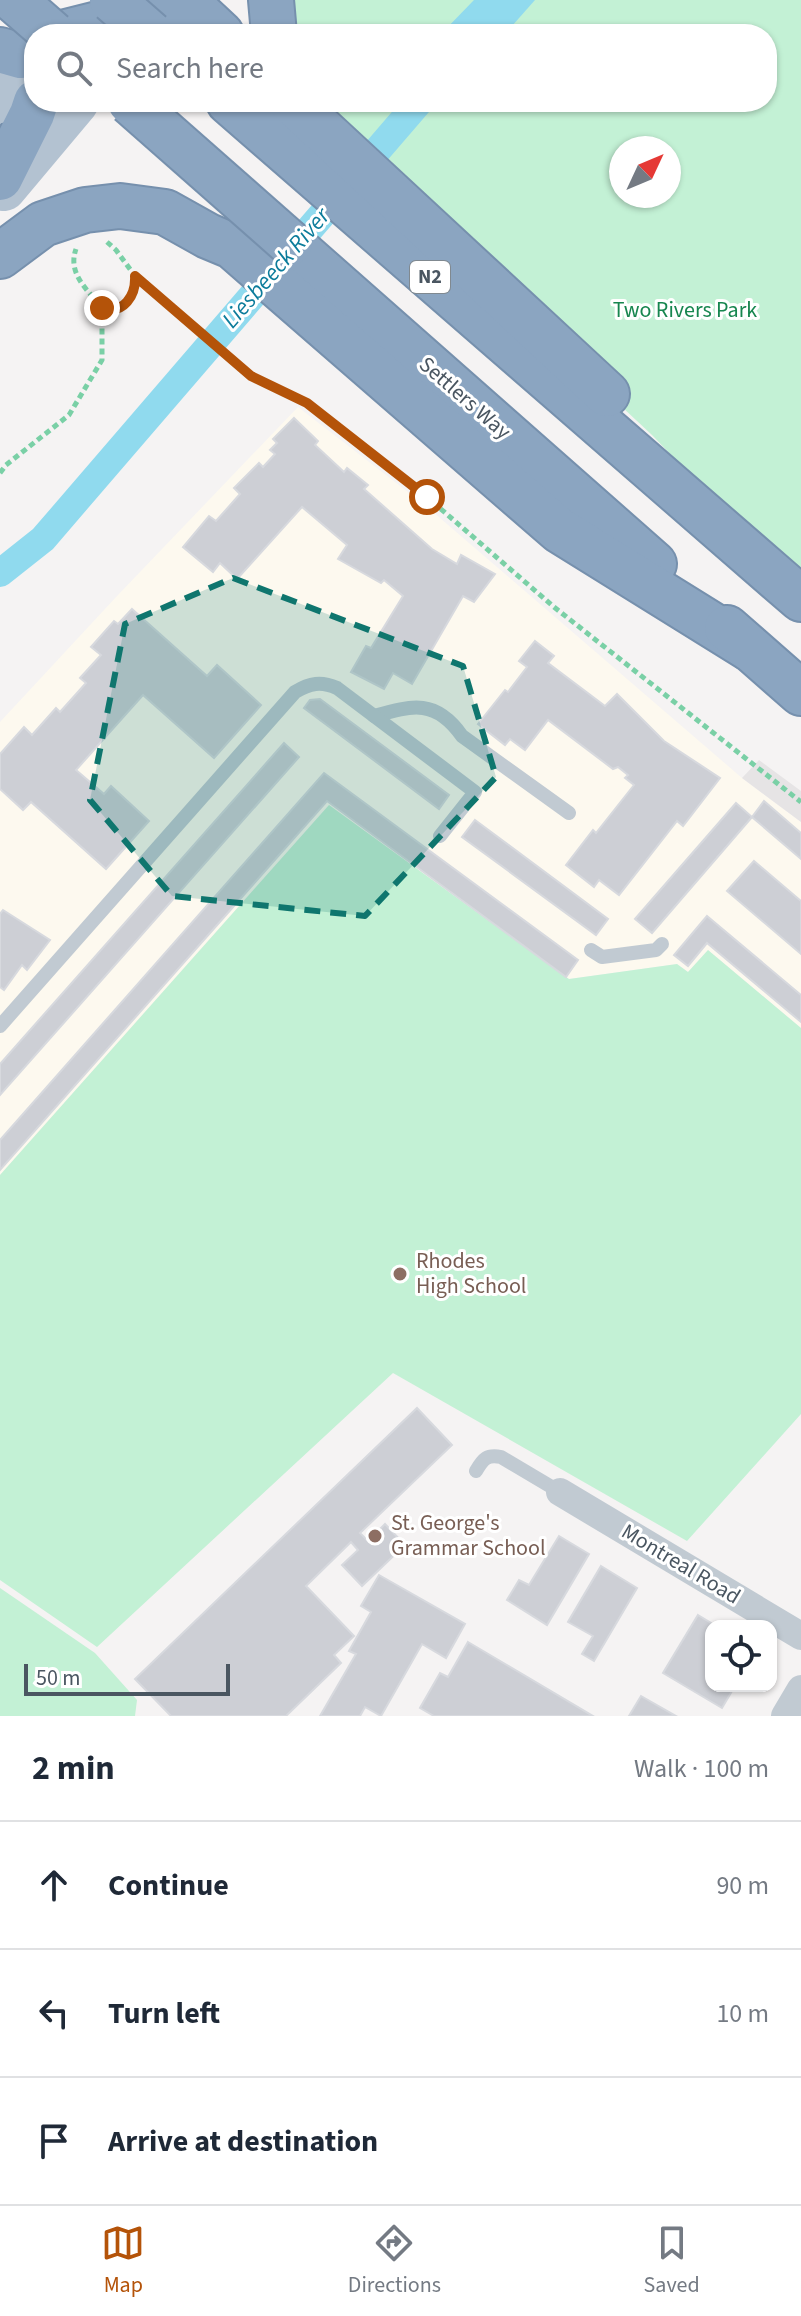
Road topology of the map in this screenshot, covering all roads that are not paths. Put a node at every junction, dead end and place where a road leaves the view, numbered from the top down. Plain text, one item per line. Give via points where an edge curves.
1 (14, 0) edge
2 (48, 0) edge
3 (85, 0) edge
4 (271, 0) edge
5 (143, 17) edge
6 (44, 24) edge
7 (47, 24) edge
8 (65, 24) edge
9 (107, 24) edge
10 (210, 24) edge
11 (273, 24) edge
12 (0, 50) edge
13 (24, 55) edge
14 (24, 73) edge
15 (0, 101) edge
16 (33, 112) edge
17 (69, 112) edge
18 (141, 112) edge
19 (163, 112) edge
20 (240, 112) edge
21 (308, 115) edge
22 (0, 178) edge
23 (0, 194) edge
24 (237, 251) junction
25 (0, 256) edge
26 (801, 590) edge
27 (801, 599) edge
28 (749, 648) junction
29 (801, 693) edge
30 (374, 716) junction
31 (569, 813) dead end
32 (440, 836) dead end
33 (662, 944) dead end
34 (591, 950) dead end
35 (0, 1026) edge
36 (476, 1471) dead end
37 (560, 1492) joint
38 (801, 1636) edge
39 (801, 1689) edge
40 (785, 1716) edge

1 - 6 highway, bridge
2 - 7 highway
3 - 8 main road
4 - 11 highway
5 - 9 highway
5 - 10 highway via 170,6 193,8
12 - 13 highway
14 - 15 main road
16 - 22 highway
17 - 23 main road
18 - 28 highway, Settlers Way, bridge
19 - 24 highway via 171,143
20 - 27 highway, N2
21 - 26 highway via 652,435
24 - 25 highway via 165,212 120,206 85,210 43,224
24 - 28 highway via 559,530
28 - 29 highway, Settlers Way
30 - 31 lane via 416,706 438,713
30 - 32 lane via 475,792
30 - 35 lane via 327,684 295,692
33 - 34 lane via 656,950 602,957
36 - 37 lane via 484,1458 501,1457
37 - 38 street, Montreal Road
39 - 40 street

